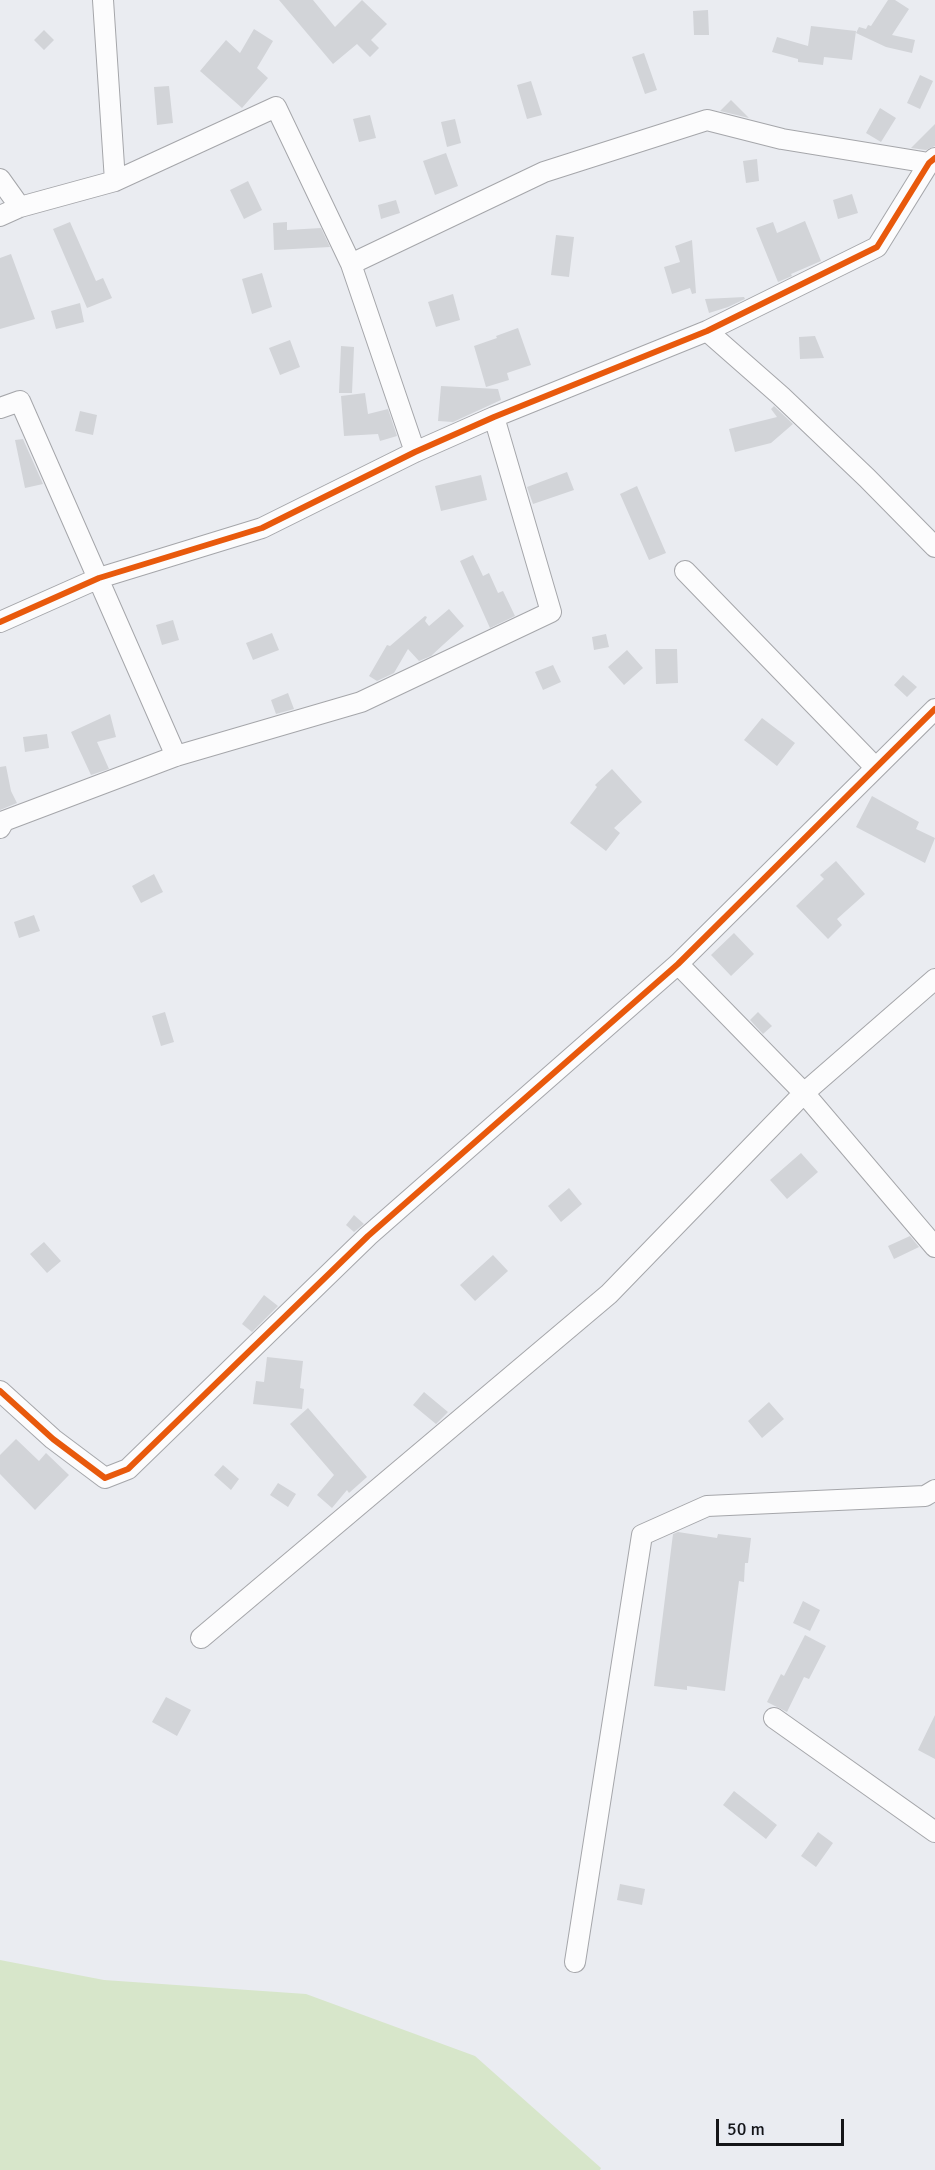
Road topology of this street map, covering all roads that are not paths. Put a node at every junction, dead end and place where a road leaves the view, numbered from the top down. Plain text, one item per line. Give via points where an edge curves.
1 (103, 0) edge
2 (932, 160) edge
3 (0, 179) edge
4 (116, 181) junction
5 (20, 207) junction
6 (0, 216) edge
7 (351, 264) junction
8 (707, 331) junction
9 (0, 408) edge
10 (494, 417) junction
11 (415, 452) junction
12 (935, 547) edge
13 (686, 571) dead end
14 (99, 578) junction
15 (0, 622) edge
16 (935, 709) edge
17 (176, 756) junction
18 (875, 767) junction
19 (0, 828) edge
20 (678, 963) junction
21 (935, 979) edge
22 (804, 1093) junction
23 (934, 1243) edge
24 (0, 1391) edge
25 (935, 1490) edge
26 (201, 1638) dead end
27 (774, 1718) dead end
28 (935, 1832) edge
29 (575, 1962) dead end

1 - 4 street
2 - 7 street via 782,139 707,120 544,172
2 - 8 street via 877,247
3 - 5 street
4 - 5 street
4 - 7 street via 276,107
5 - 6 street
7 - 11 street
8 - 10 street
8 - 12 street via 867,478
9 - 14 street via 20,401
10 - 11 street
10 - 17 street via 551,612 361,702
11 - 14 street via 262,528
13 - 18 street
14 - 15 street
14 - 17 street
16 - 18 street
17 - 19 street via 4,821
18 - 20 street
20 - 22 street
20 - 24 street via 368,1236 128,1469 105,1478 53,1439
21 - 22 street
22 - 23 street
22 - 26 street via 609,1294
25 - 29 street via 925,1496 707,1506 642,1534
27 - 28 street

